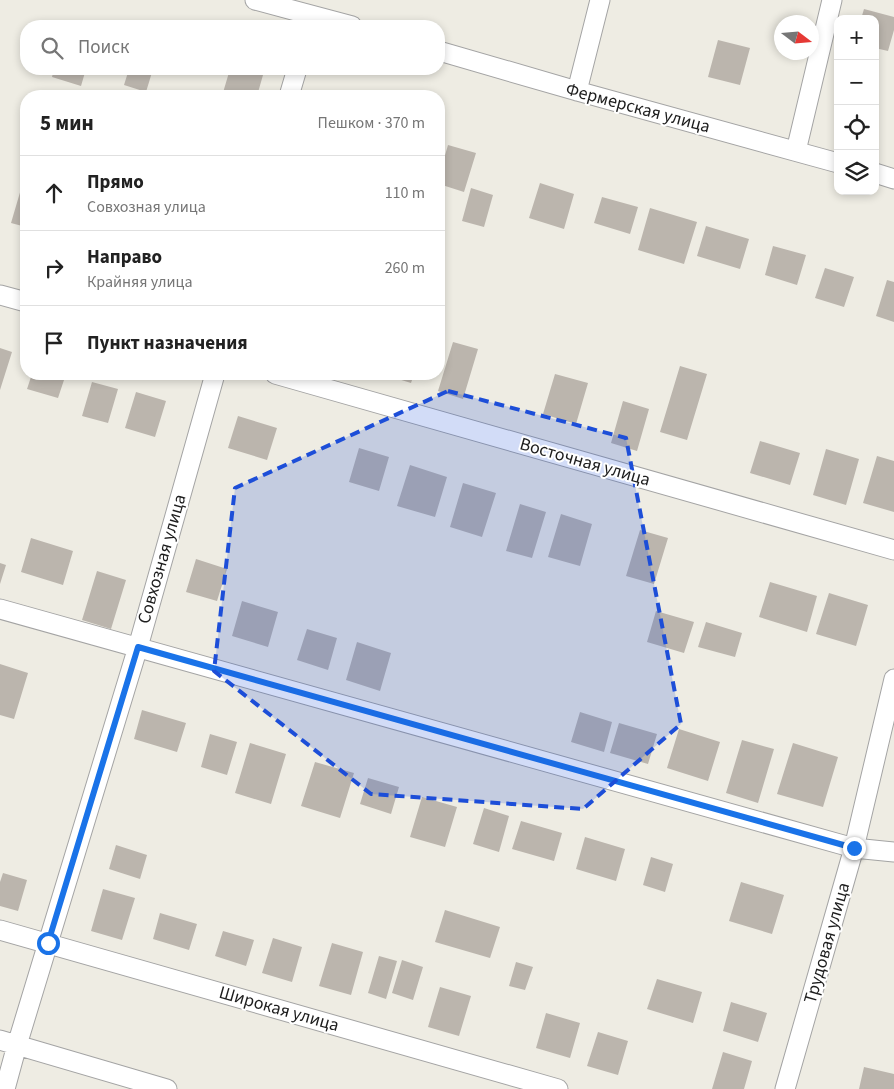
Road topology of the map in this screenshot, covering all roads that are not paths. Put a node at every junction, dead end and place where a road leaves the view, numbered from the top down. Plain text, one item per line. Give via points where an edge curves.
1 (255, 0) edge
2 (600, 0) edge
3 (832, 0) edge
4 (312, 14) edge
5 (332, 20) edge
6 (445, 53) edge
7 (295, 75) edge
8 (292, 90) edge
9 (577, 91) junction
10 (796, 151) junction
11 (834, 162) edge
12 (879, 175) edge
13 (894, 179) edge
14 (0, 295) edge
15 (20, 300) edge
16 (213, 380) edge
17 (296, 380) edge
18 (894, 550) edge
19 (0, 609) edge
20 (138, 647) junction
21 (894, 679) edge
22 (854, 848) junction
23 (894, 852) edge
24 (0, 930) edge
25 (48, 943) junction
26 (8, 1043) edge
27 (5, 1089) edge
28 (167, 1089) edge
29 (558, 1089) edge
30 (785, 1089) edge

1 - 4 street
2 - 9 street
3 - 10 street
4 - 5 street
6 - 9 street, Фермерская улица
7 - 8 street
9 - 10 street, Фермерская улица
10 - 11 street, Фермерская улица
12 - 13 street
14 - 15 street
16 - 20 street, Совхозная улица
17 - 18 street, Восточная улица
19 - 20 street
20 - 22 street
20 - 25 street, Совхозная улица
21 - 22 street, Трудовая улица
22 - 23 street
22 - 30 street, Трудовая улица
24 - 25 street, Широкая улица
25 - 26 street, Совхозная улица
25 - 29 street, Широкая улица
26 - 27 street, Совхозная улица
26 - 28 street

